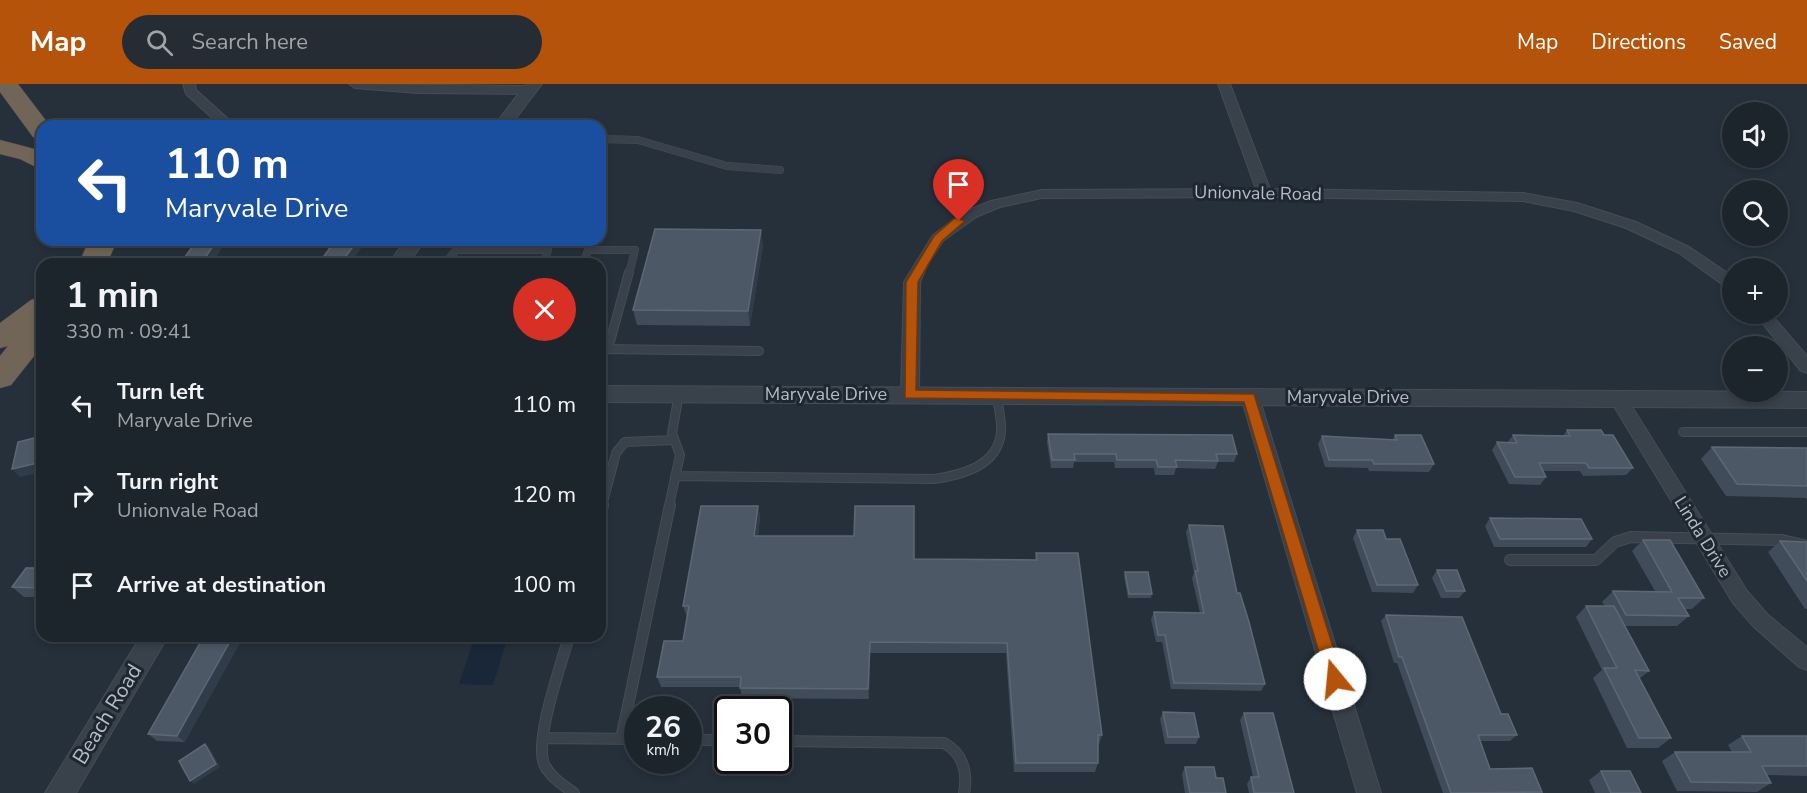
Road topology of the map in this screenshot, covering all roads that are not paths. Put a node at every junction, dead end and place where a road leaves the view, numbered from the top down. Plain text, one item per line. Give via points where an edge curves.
1 (6, 84) edge
2 (189, 84) edge
3 (356, 84) edge
4 (1224, 84) edge
5 (531, 87) edge
6 (222, 120) edge
7 (506, 120) edge
8 (36, 124) edge
9 (606, 139) edge
10 (0, 147) edge
11 (36, 158) edge
12 (780, 170) dead end
13 (1265, 193) junction
14 (450, 258) edge
15 (545, 258) edge
16 (585, 258) edge
17 (1722, 276) edge
18 (36, 311) edge
19 (1773, 324) edge
20 (36, 333) edge
21 (0, 338) edge
22 (606, 343) edge
23 (606, 349) edge
24 (759, 351) dead end
25 (1801, 353) edge
26 (1807, 367) edge
27 (0, 377) edge
28 (606, 394) edge
29 (679, 394) junction
30 (910, 394) junction
31 (997, 395) junction
32 (1250, 397) junction
33 (1618, 398) junction
34 (1807, 400) edge
35 (1683, 432) dead end
36 (1807, 432) edge
37 (673, 440) junction
38 (675, 476) junction
39 (606, 492) edge
40 (1705, 539) junction
41 (1807, 546) edge
42 (1510, 560) dead end
43 (151, 642) edge
44 (567, 642) edge
45 (1807, 660) edge
46 (543, 738) junction
47 (621, 739) joint
48 (792, 741) edge
49 (60, 793) edge
50 (574, 793) edge
51 (964, 793) edge
52 (1369, 793) edge

1 - 8 highway
2 - 6 street via 190,91
3 - 5 street via 418,89
4 - 13 street
5 - 7 street
9 - 12 lane via 638,140 727,166
10 - 11 highway
13 - 17 street, Unionvale Road via 1497,196 1549,201 1604,215 1658,237
13 - 30 street, Unionvale Road via 1058,193 1014,200 971,214 938,238 912,282
14 - 15 lane via 456,250 548,250
16 - 22 lane via 588,250 635,250
18 - 21 highway
19 - 25 street
20 - 27 highway
23 - 24 lane
25 - 26 street
28 - 29 street, Maryvale Drive
29 - 30 street, Maryvale Drive
29 - 37 lane
30 - 31 street, Maryvale Drive
31 - 32 street, Maryvale Drive
31 - 38 lane via 1001,433 996,450 961,475 934,479
32 - 33 street, Maryvale Drive
32 - 52 street
33 - 34 street, Maryvale Drive
33 - 40 street, Linda Drive
35 - 36 lane
37 - 38 lane via 680,451
37 - 39 lane via 625,442 616,453
38 - 47 lane
40 - 41 lane via 1782,540
40 - 42 lane via 1631,537 1615,542 1596,560
40 - 45 street, Linda Drive via 1740,597 1761,621
43 - 49 street, Beach Road
44 - 46 lane
46 - 47 lane
46 - 50 lane via 541,757 548,771
48 - 51 lane via 944,743 952,746 963,762

